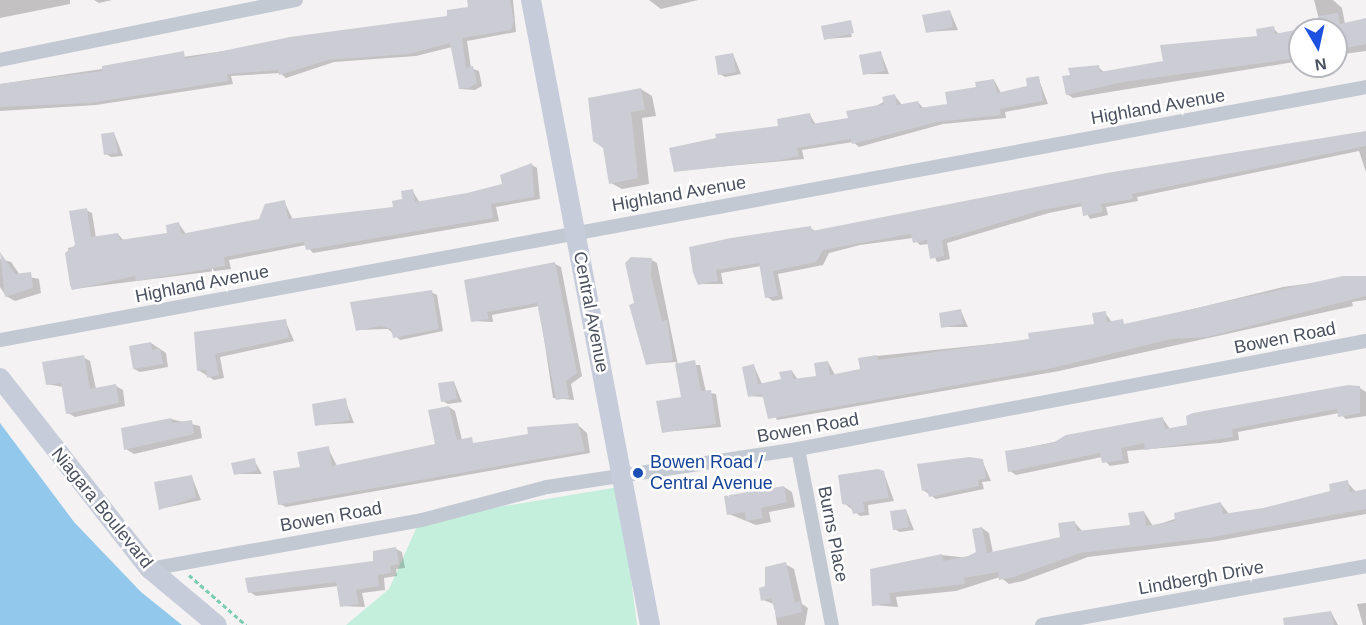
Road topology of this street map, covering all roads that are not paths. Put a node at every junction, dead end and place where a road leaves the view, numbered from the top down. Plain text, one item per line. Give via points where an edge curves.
1 (296, 0) edge
2 (531, 0) edge
3 (0, 60) edge
4 (1366, 87) edge
5 (575, 231) junction
6 (0, 340) edge
7 (1366, 341) edge
8 (0, 378) edge
9 (798, 449) junction
10 (624, 475) junction
11 (1366, 566) edge
12 (150, 569) junction
13 (217, 625) edge
14 (650, 625) edge
15 (832, 625) edge
16 (1042, 625) edge

1 - 3 street
2 - 5 main road, Central Avenue
4 - 5 street, Highland Avenue
5 - 6 street, Highland Avenue
5 - 10 main road, Central Avenue
7 - 9 street, Bowen Road
8 - 12 main road, Niagara Boulevard
9 - 10 street, Bowen Road
9 - 15 street, Burns Place
10 - 12 street, Bowen Road via 547,488 422,520
10 - 14 main road, Central Avenue
11 - 16 street, Lindbergh Drive
12 - 13 main road, Niagara Boulevard

